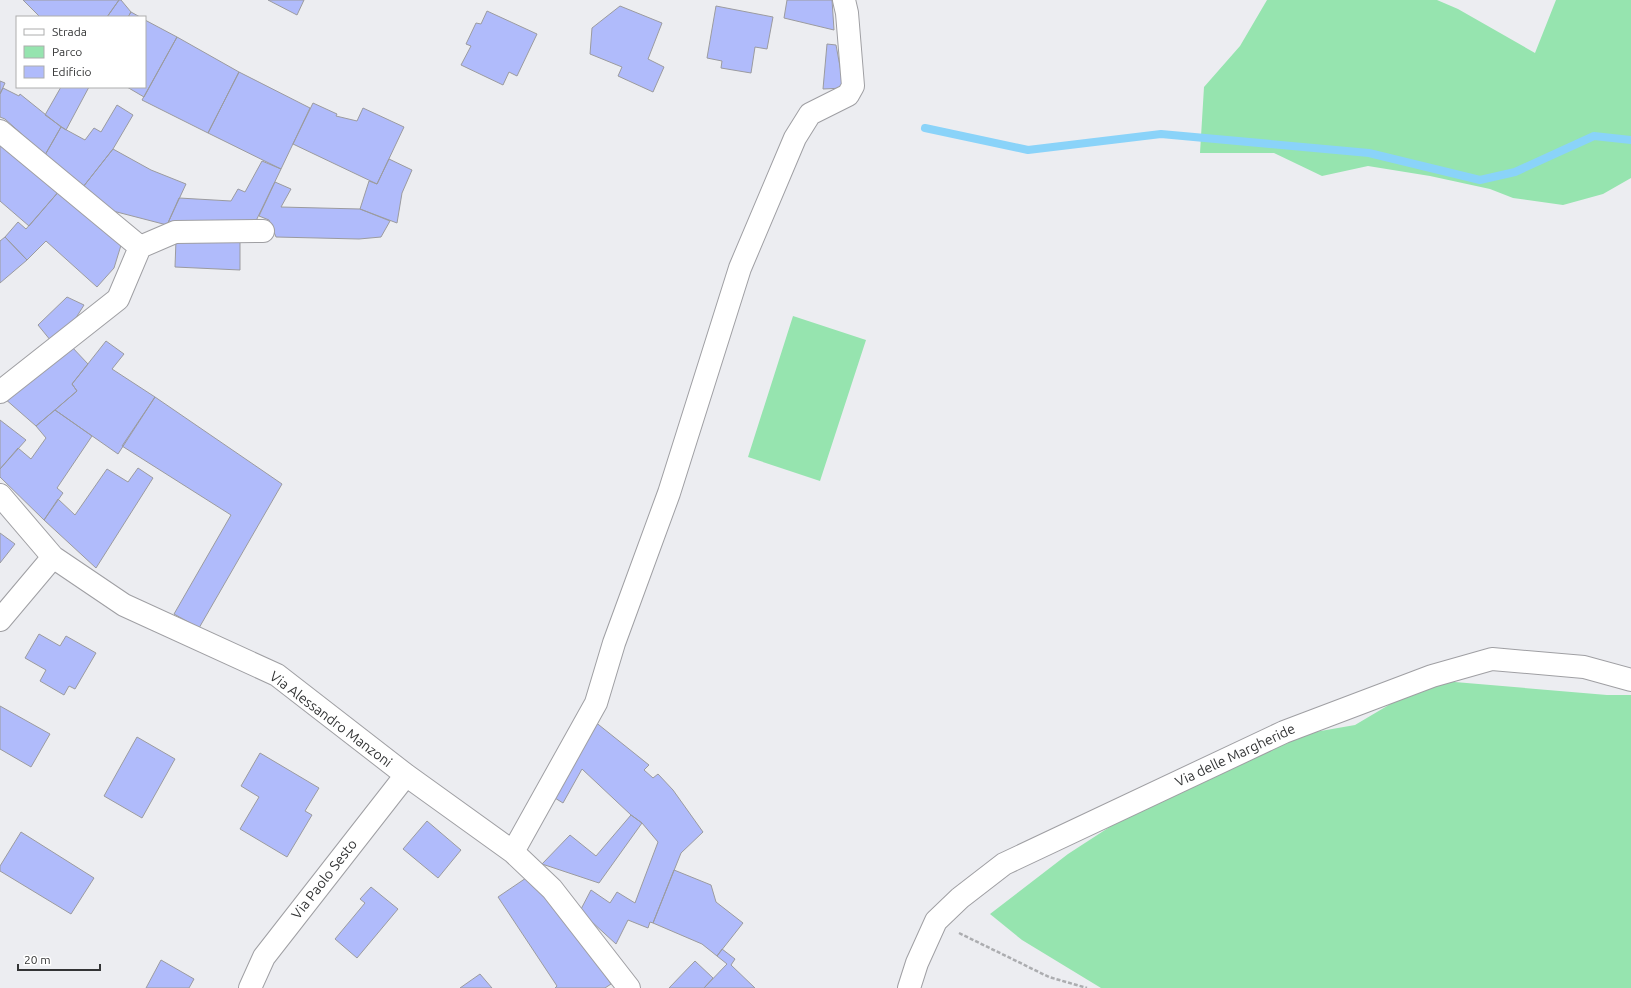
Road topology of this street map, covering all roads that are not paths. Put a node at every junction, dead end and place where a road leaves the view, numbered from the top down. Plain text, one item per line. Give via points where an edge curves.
1 (844, 0) edge
2 (0, 131) edge
3 (263, 231) dead end
4 (140, 247) junction
5 (0, 392) edge
6 (0, 495) edge
7 (53, 557) junction
8 (0, 620) edge
9 (1631, 680) edge
10 (406, 775) junction
11 (513, 852) junction
12 (250, 988) edge
13 (629, 988) edge
14 (909, 988) edge

1 - 11 street via 853,86 848,96 810,114 795,138 740,268 669,493 614,643 596,703
2 - 4 street
3 - 4 street via 175,232
4 - 5 street via 118,299
6 - 7 street, Via Alessandro Manzoni
7 - 8 street
7 - 10 street, Via Alessandro Manzoni via 124,605 277,675
9 - 14 street, Via delle Margheride via 1584,667 1492,659 1432,676 1284,732 1004,864 960,898 936,921
10 - 11 street, Via Alessandro Manzoni
10 - 12 street, Via Paolo Sesto via 264,957
11 - 13 street, Via Alessandro Manzoni via 552,889

